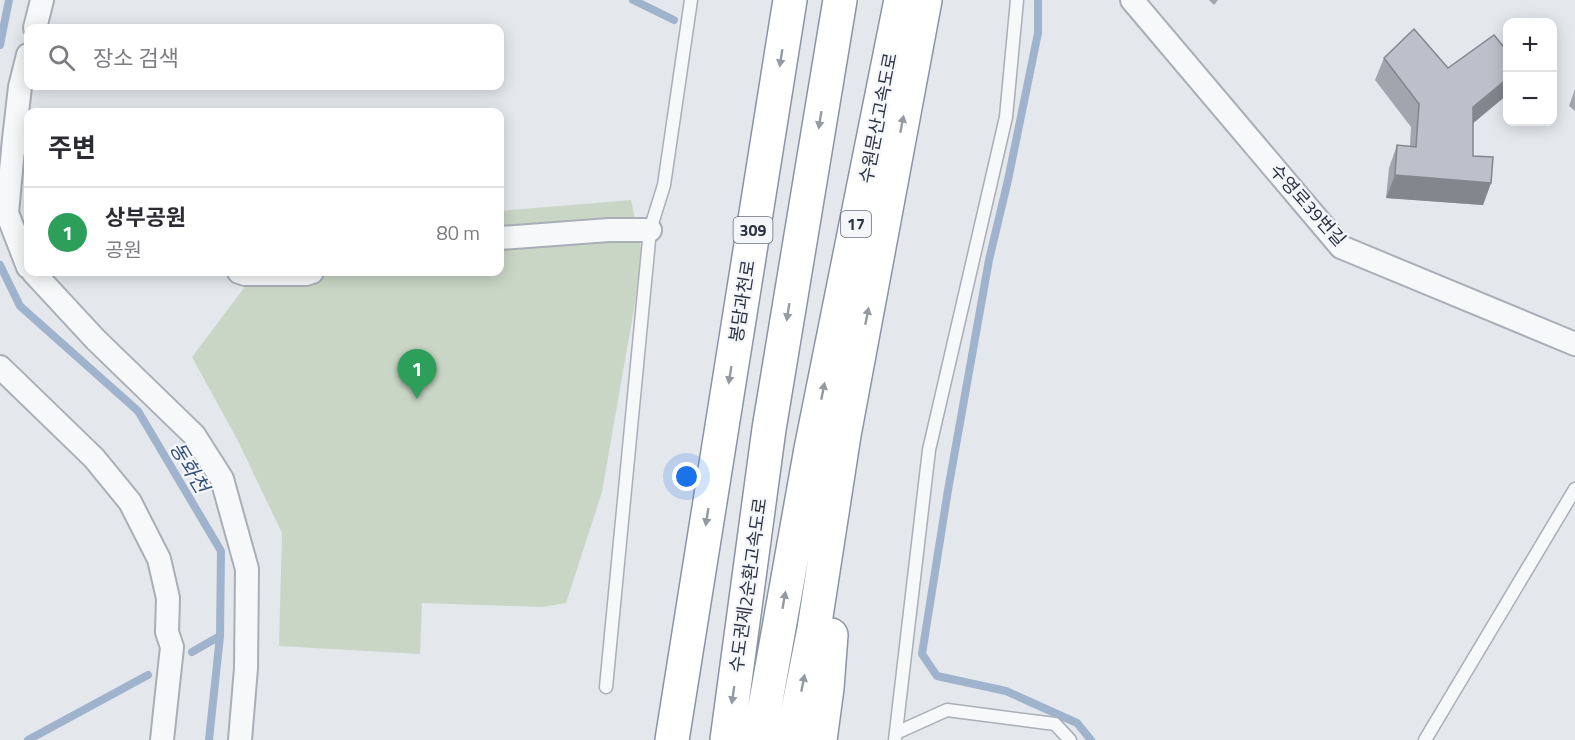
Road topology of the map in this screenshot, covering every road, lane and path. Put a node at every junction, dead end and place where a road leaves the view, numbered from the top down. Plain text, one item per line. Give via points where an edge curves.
1 (42, 0) edge
2 (692, 0) edge
3 (790, 0) edge
4 (840, 0) edge
5 (901, 0) edge
6 (925, 0) edge
7 (1017, 0) edge
8 (1132, 0) edge
9 (36, 24) edge
10 (24, 71) edge
11 (21, 141) edge
12 (650, 230) junction
13 (504, 238) edge
14 (24, 257) edge
15 (37, 276) edge
16 (1575, 344) edge
17 (0, 367) edge
18 (844, 435) junction
19 (811, 449) joint
20 (1575, 489) edge
21 (606, 687) dead end
22 (895, 736) edge
23 (162, 740) edge
24 (240, 740) edge
25 (672, 740) edge
26 (728, 740) edge
27 (759, 740) edge
28 (792, 740) edge
29 (820, 740) edge
30 (1070, 740) edge
31 (1425, 740) edge

1 - 9 street
2 - 12 lane via 664,185
3 -> 25 highway, 봉담과천로 / 309
4 -> 26 highway, 수도권제2순환고속도로 via 769,429
19 -> 5 highway, 수원문산고속도로 / 17
18 -> 6 highway
7 - 22 lane via 1006,117 929,450
8 - 16 street, 수영로39번길 via 1341,247
10 - 11 street via 20,87
11 - 14 street via 7,213
12 - 13 street
12 - 21 lane
15 - 24 street via 194,435 222,479 247,568 246,668
17 - 23 street via 94,458 130,502 159,559 168,598 167,632 172,647
28 -> 18 highway via 814,629
18 - 29 highway
27 -> 19 highway, 수도권제2순환고속도로 / 17
20 - 31 lane
22 - 30 lane via 947,710 1055,724

